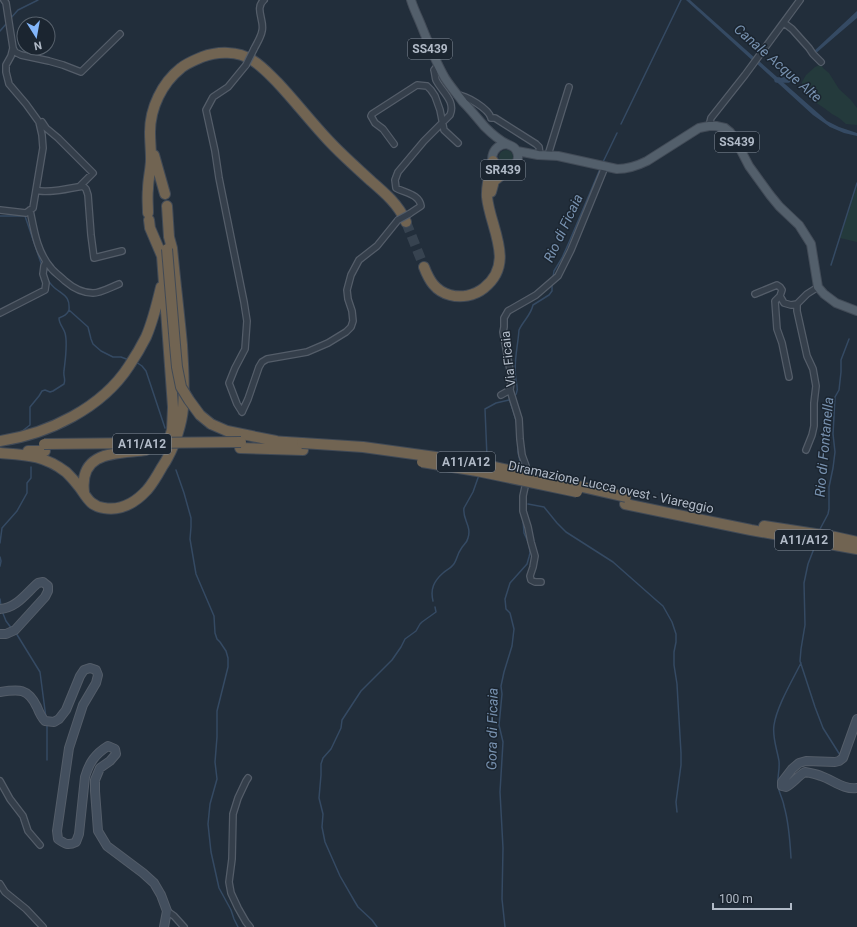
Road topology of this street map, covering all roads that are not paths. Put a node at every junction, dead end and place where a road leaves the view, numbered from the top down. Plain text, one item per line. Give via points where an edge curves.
1 (4, 0) edge
2 (264, 0) edge
3 (411, 0) edge
4 (800, 0) edge
5 (784, 22) junction
6 (120, 34) dead end
7 (13, 48) junction
8 (821, 62) dead end
9 (438, 65) junction
10 (569, 87) dead end
11 (457, 95) junction
12 (491, 118) junction
13 (42, 122) dead end
14 (443, 123) junction
15 (709, 126) junction
16 (486, 128) junction
17 (151, 143) junction
18 (458, 143) dead end
19 (394, 144) dead end
20 (507, 144) junction
21 (517, 151) junction
22 (542, 155) junction
23 (493, 157) junction
24 (516, 164) junction
25 (605, 166) junction
26 (507, 170) junction
27 (80, 186) junction
28 (36, 190) junction
29 (165, 194) dead end
30 (167, 206) dead end
31 (489, 206) junction
32 (0, 210) edge
33 (30, 210) junction
34 (404, 218) junction
35 (169, 237) junction
36 (122, 251) dead end
37 (46, 262) junction
38 (424, 267) tunnel mouth
39 (119, 284) dead end
40 (818, 287) junction
41 (163, 293) junction
42 (755, 294) dead end
43 (780, 296) junction
44 (797, 304) junction
45 (857, 311) edge
46 (0, 313) edge
47 (789, 378) dead end
48 (512, 395) junction
49 (501, 396) dead end
50 (0, 441) edge
51 (276, 441) junction
52 (0, 445) edge
53 (240, 445) junction
54 (303, 447) junction
55 (44, 448) junction
56 (146, 450) junction
57 (806, 450) dead end
58 (0, 452) edge
59 (526, 466) dead end
60 (162, 467) junction
61 (525, 487) dead end
62 (84, 494) junction
63 (752, 527) junction
64 (857, 542) edge
65 (857, 550) edge
66 (541, 582) dead end
67 (2, 609) edge
68 (0, 634) edge
69 (0, 692) edge
70 (857, 719) edge
71 (248, 778) dead end
72 (0, 781) edge
73 (857, 788) edge
74 (40, 845) dead end
75 (0, 884) edge
76 (167, 911) junction
77 (43, 927) edge
78 (164, 927) edge
79 (184, 927) edge
80 (250, 927) edge

1 - 7 street
2 - 34 street, bridge via 259,7 262,32 246,65 228,87 213,97 206,110 247,321 245,348 229,383 242,412 262,362 307,352 351,328 352,311 347,290 351,275 359,260 377,246
3 - 9 main road, SS439
4 - 5 street
5 - 8 street
5 - 15 street via 711,118
6 - 7 street via 81,72 49,60 21,55
7 - 28 street via 6,65 8,84 39,122 42,135 43,148
9 - 11 main road, SS439
9 - 14 street via 434,70 436,78 451,102 452,111
10 - 22 street
11 - 12 street via 463,95 482,107
11 - 16 main road, SS439
12 - 16 street
12 - 22 street via 533,142 539,147
13 - 27 street via 93,173
14 - 18 street via 444,130
14 - 19 street via 431,90 426,86 417,85 371,116
14 - 34 street via 398,172 396,188 414,196 420,202 420,206
15 - 25 main road, SS439 via 691,133 639,166 617,169
15 - 40 main road, SS439 via 725,128 730,132 749,166 770,195 799,225 811,244
16 - 20 main road, SS439
16 - 23 main road, SR439 via 492,142
17 - 29 highway
17 - 34 highway via 154,105 164,86 176,73 192,62 218,53 246,57 258,64 283,88 329,141 388,196
17 - 41 highway via 149,216 150,228 162,256
20 - 21 main road, SR439
20 - 23 main road, SR439 via 499,146
21 - 22 main road, SS439
21 - 24 main road, SR439
22 - 24 main road, SR439
22 - 25 main road, SS439
23 - 26 main road, SR439 via 498,168
23 - 31 highway via 488,177
24 - 26 main road, SR439
25 - 48 street, Via Ficaia via 558,276 536,295 508,311 504,318 503,332
26 - 31 highway via 494,181
27 - 28 street
27 - 36 street via 86,189 88,195 94,258
28 - 33 street via 33,208
30 - 35 highway
31 - 38 highway via 500,254 497,271 487,286 474,294 451,295 434,286
32 - 33 street via 26,213
33 - 37 street via 36,238
35 - 51 highway, bridge via 167,249 181,387 200,415 211,424 227,431
35 - 60 highway via 181,334 183,409 178,434
37 - 39 street via 70,286 82,291 99,292
37 - 46 street via 45,290
40 - 44 street
40 - 45 main road via 836,303
41 - 50 highway via 146,336 129,366 100,397 81,411 47,429
41 - 60 highway via 173,407 172,430
42 - 43 street via 778,286 782,290
43 - 44 street via 784,303
43 - 47 street via 775,301 776,329 782,343
44 - 57 street via 816,386 812,436
48 - 49 street
48 - 59 street, Via Ficaia via 519,419 522,455
51 - 53 highway, Diramazione Lucca ovest - Viareggio / A11/A12
51 - 54 highway, Diramazione Lucca ovest - Viareggio / A11/A12
52 - 55 highway, Diramazione Lucca ovest - Viareggio / A11/A12
53 - 54 highway, Diramazione Lucca ovest - Viareggio / A11/A12
53 - 55 highway, Diramazione Lucca ovest - Viareggio / A11/A12, bridge
53 - 56 highway, Diramazione Lucca ovest - Viareggio / A11/A12
54 - 63 highway, Diramazione Lucca ovest - Viareggio / A11/A12, bridge via 363,447 495,467 626,500
55 - 56 highway, Diramazione Lucca ovest - Viareggio / A11/A12
55 - 58 highway, Diramazione Lucca ovest - Viareggio / A11/A12
56 - 62 highway via 109,454 95,460 84,477
58 - 62 highway via 48,461 66,472
60 - 62 highway via 143,494 124,507 102,508 88,500
61 - 66 street via 523,511 535,556 530,576 531,580
63 - 64 highway, Diramazione Lucca ovest - Viareggio / A11/A12
63 - 65 highway, Diramazione Lucca ovest - Viareggio / A11/A12
67 - 68 street via 16,604 38,583 43,582 48,586 45,597 13,631
69 - 76 street via 19,690 27,693 33,699 42,718 54,722 66,710 84,670 96,670 96,683 83,705 69,748 58,839 65,844 76,842 87,769 100,751 108,746 115,749 116,754 100,768 95,780 98,831 107,846 154,883
70 - 73 street via 843,758 835,762 799,763 782,782 782,786 786,787 805,772 822,776 845,787
71 - 80 street via 233,814 229,882 238,908
72 - 74 street via 23,816 28,832
75 - 77 street via 5,892
76 - 78 street
76 - 79 street

